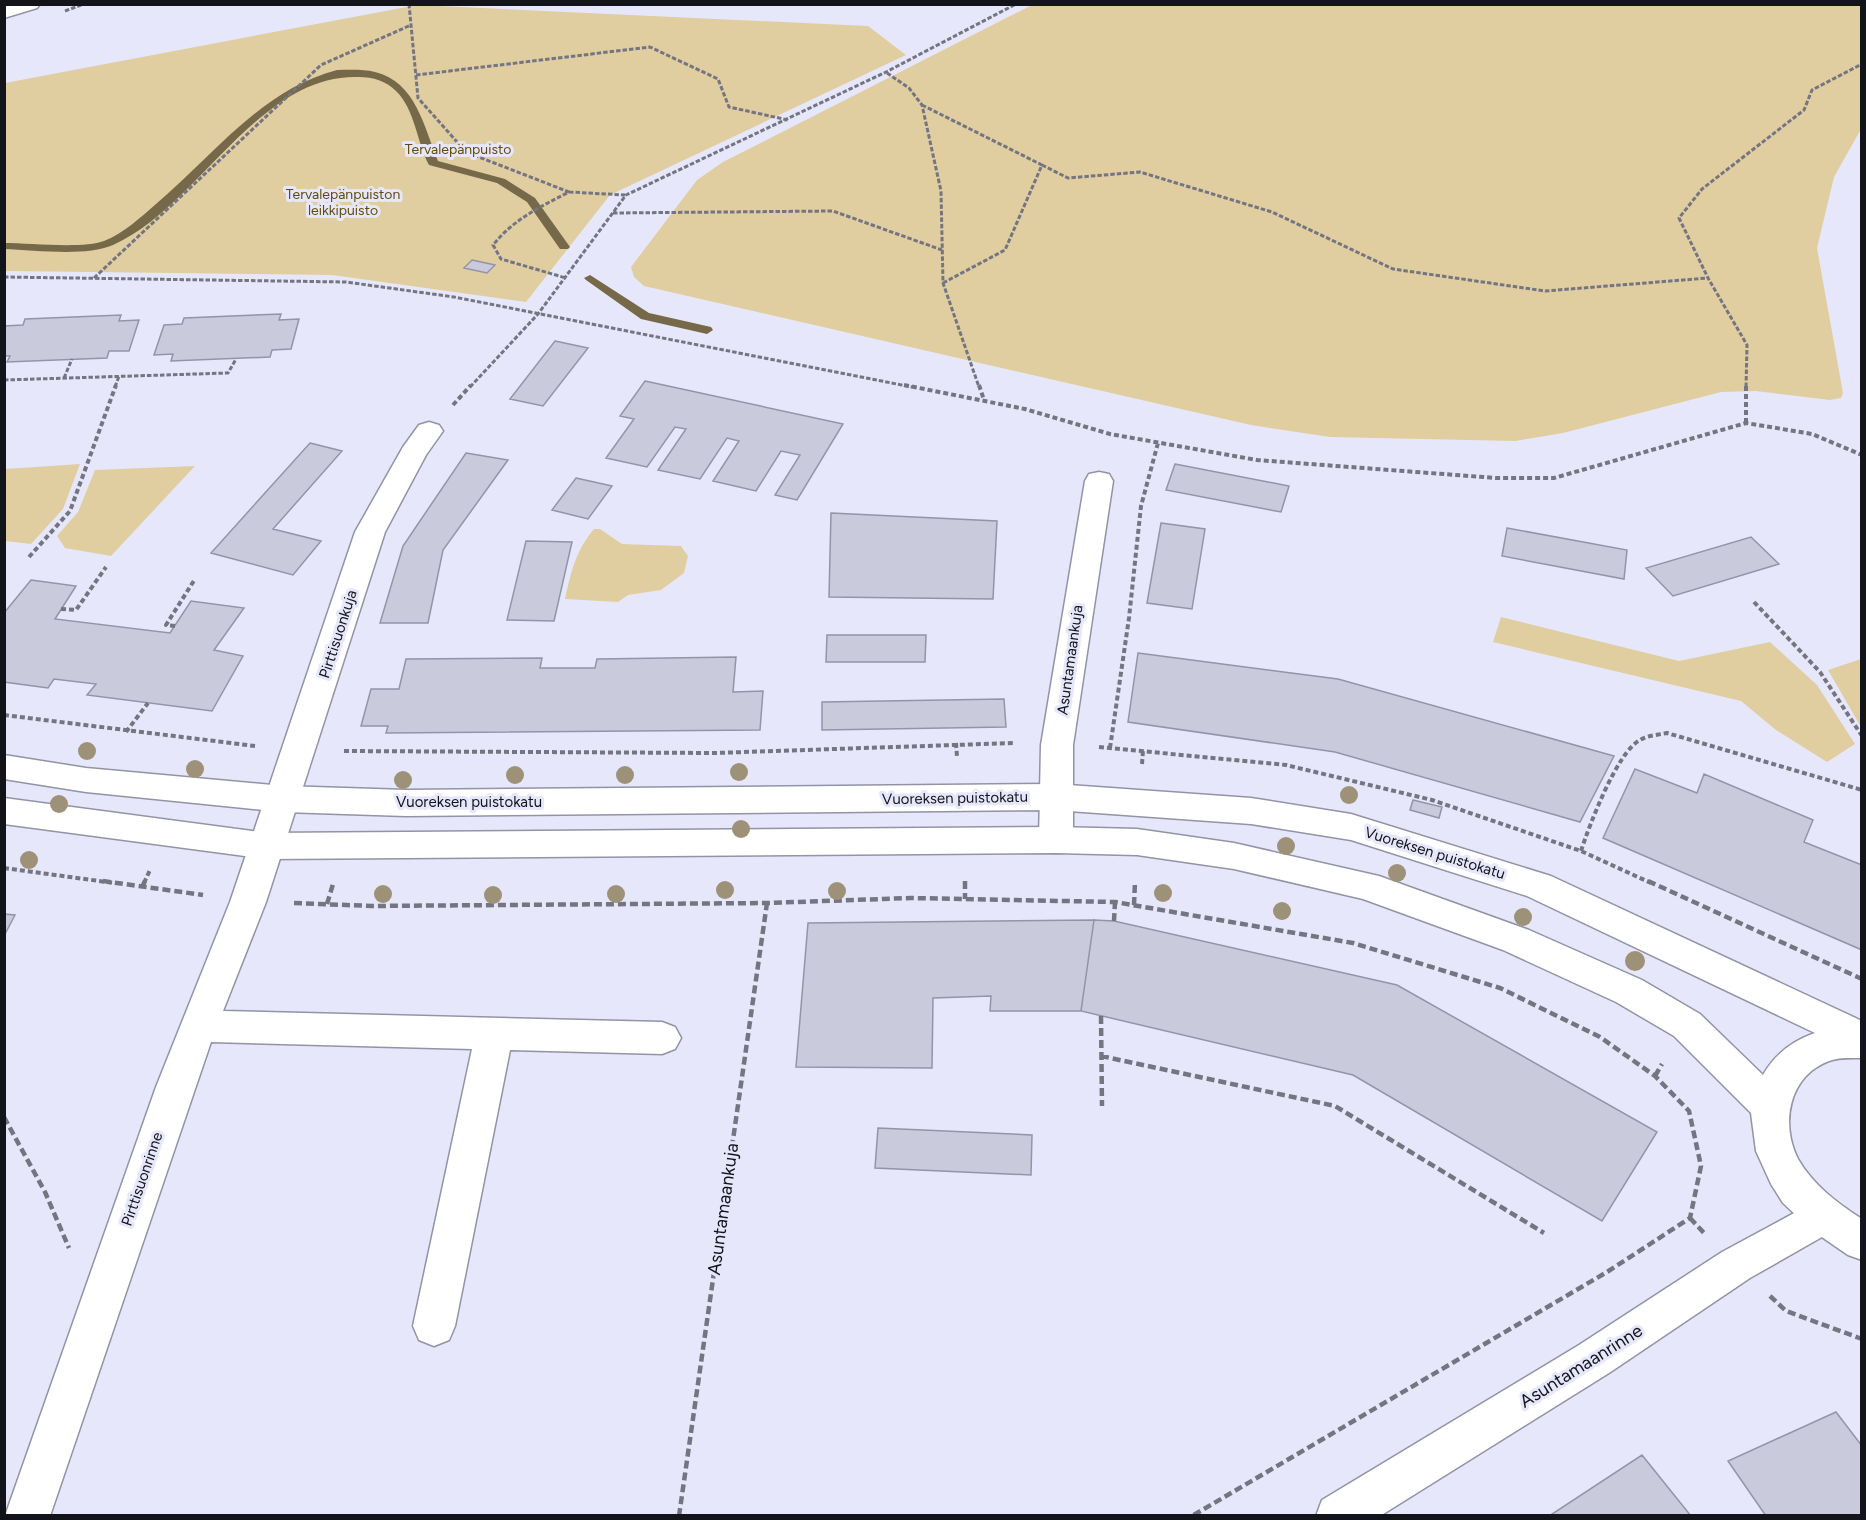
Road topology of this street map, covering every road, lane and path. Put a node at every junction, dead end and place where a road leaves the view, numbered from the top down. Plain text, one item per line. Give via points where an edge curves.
1 (30, 4) edge
2 (410, 4) edge
3 (1016, 4) edge
4 (4, 12) edge
5 (411, 25) junction
6 (1862, 64) edge
7 (886, 72) junction
8 (416, 75) junction
9 (922, 105) junction
10 (788, 120) junction
11 (1042, 165) junction
12 (569, 192) junction
13 (626, 195) junction
14 (612, 213) junction
15 (942, 250) junction
16 (4, 277) edge
17 (94, 278) junction
18 (566, 278) junction
19 (1708, 278) junction
20 (943, 283) junction
21 (538, 314) junction
22 (72, 359) dead end
23 (236, 359) dead end
24 (119, 376) junction
25 (64, 378) junction
26 (4, 380) edge
27 (984, 400) junction
28 (1746, 423) junction
29 (429, 431) joint
30 (1158, 443) junction
31 (1862, 454) edge
32 (1099, 481) dead end
33 (29, 557) dead end
34 (106, 567) dead end
35 (195, 579) dead end
36 (1754, 602) dead end
37 (61, 609) dead end
38 (175, 626) dead end
39 (148, 703) dead end
40 (126, 732) dead end
41 (1862, 736) edge
42 (1110, 748) dead end
43 (4, 768) edge
44 (1862, 790) edge
45 (1055, 797) junction
46 (283, 799) junction
47 (4, 812) edge
48 (1056, 840) junction
49 (267, 846) junction
50 (1581, 851) dead end
51 (4, 868) edge
52 (248, 902) junction
53 (1115, 902) junction
54 (767, 903) junction
55 (1114, 921) dead end
56 (1101, 1016) dead end
57 (198, 1026) junction
58 (494, 1034) junction
59 (662, 1038) dead end
60 (1862, 1040) edge
61 (1101, 1056) junction
62 (1102, 1106) dead end
63 (1769, 1106) junction
64 (4, 1117) edge
65 (1822, 1216) junction
66 (1544, 1233) dead end
67 (1862, 1242) edge
68 (73, 1255) dead end
69 (1786, 1311) dead end
70 (434, 1326) dead end
71 (1862, 1339) edge
72 (27, 1515) edge
73 (679, 1515) edge
74 (1192, 1515) edge
75 (1338, 1515) edge

1 - 4 main road
2 - 5 path
3 - 7 path
5 - 8 path
5 - 17 path via 321,65
6 - 19 path via 1812,90 1804,110 1702,189 1679,218
7 - 9 path via 909,88
7 - 10 path
8 - 10 path via 650,47 718,79 729,107
8 - 12 path via 418,98 466,152
9 - 11 path
9 - 15 path via 941,191
10 - 13 path
11 - 19 path via 1068,178 1140,172 1272,212 1394,269 1545,291
11 - 20 path via 1005,250
12 - 13 path
12 - 18 path via 507,226 493,245 501,259
13 - 14 path
14 - 15 path via 833,211
14 - 18 path
15 - 20 path
16 - 17 path
17 - 21 path via 346,282
18 - 21 path
19 - 28 path via 1748,345
20 - 27 path
21 - 27 path
21 - 29 path
22 - 25 path
23 - 24 path via 228,373 143,379
24 - 25 path
24 - 33 path via 70,511
25 - 26 path
27 - 30 path
28 - 30 path via 1554,478 1496,478 1257,460
28 - 31 path via 1812,434
29 - 46 main road, Pirttisuonkuja via 370,532
30 - 42 path via 1141,507
32 - 45 main road, Asuntamaankuja via 1057,745
34 - 37 path via 76,610
35 - 38 path via 166,624
36 - 41 path via 1821,672
39 - 40 path
43 - 46 main road, Vuoreksen puistokatu
44 - 50 path via 1667,733 1637,740 1625,756
45 - 46 main road, Vuoreksen puistokatu via 406,803
45 - 48 main road, Asuntamaankuja
45 - 60 main road, Vuoreksen puistokatu via 1251,811 1351,827 1416,846 1539,886
46 - 49 main road, Pirttisuonkuja
47 - 49 main road
48 - 49 main road
48 - 63 main road via 1137,842 1234,855 1366,886 1516,940 1629,991 1686,1025
49 - 52 main road, Pirttisuonrinne
51 - 52 path
52 - 54 path via 372,906
52 - 57 main road, Pirttisuonrinne
53 - 54 path via 911,898
53 - 55 path
53 - 74 path via 1353,943 1500,988 1600,1037 1655,1076 1689,1111 1701,1166 1690,1218 1607,1272
54 - 73 path, Asuntamaankuja
56 - 61 path
57 - 58 main road
57 - 72 main road, Pirttisuonrinne via 95,1311
58 - 59 main road
58 - 70 main road
60 - 63 main road via 1821,1047 1785,1070
61 - 62 path
61 - 66 path via 1335,1106
63 - 65 main road via 1770,1133 1780,1162 1797,1190
64 - 68 path via 45,1192
65 - 67 main road
65 - 75 main road, Asuntamaanrinne via 1736,1265 1594,1359
69 - 71 path

